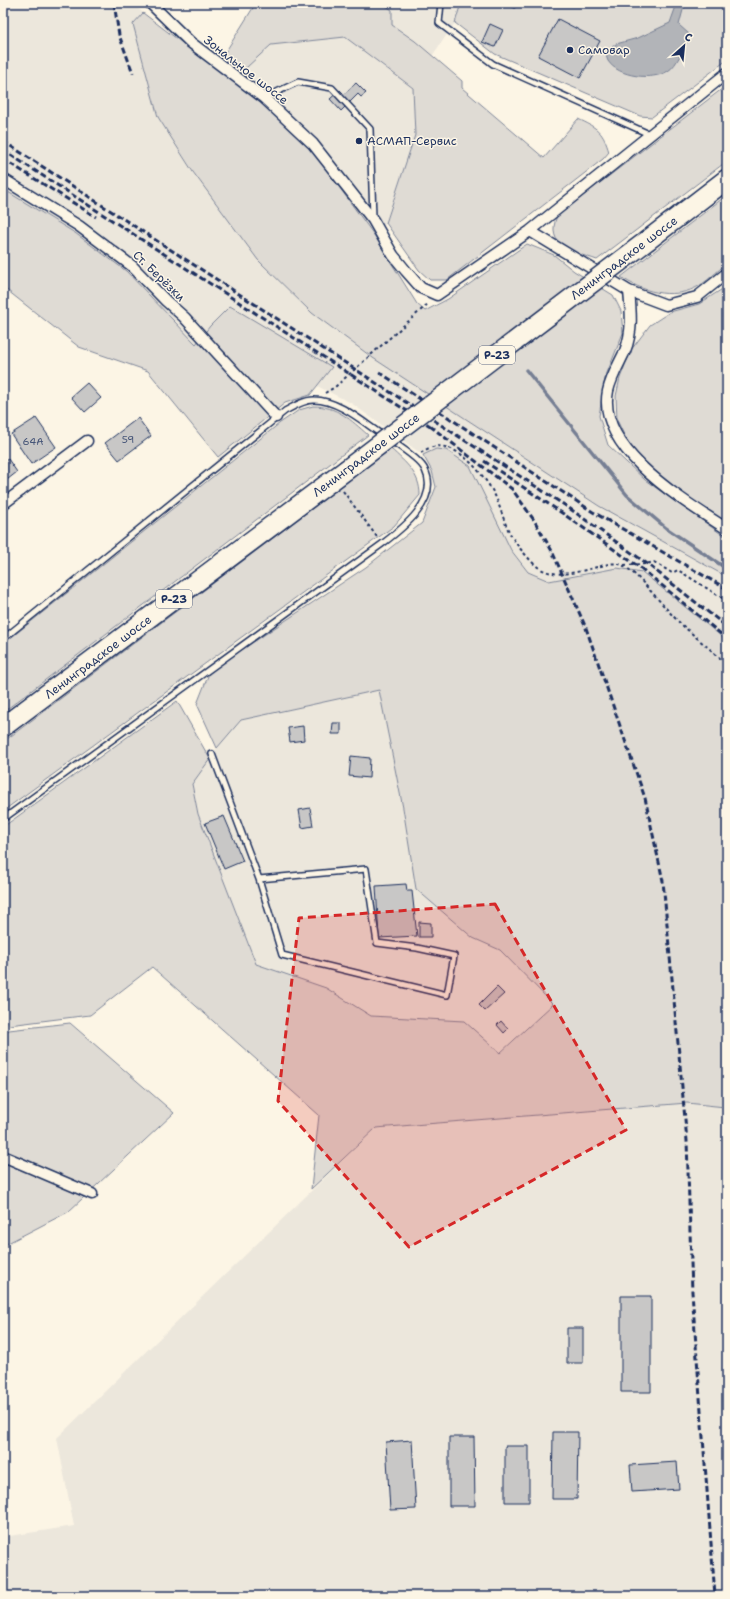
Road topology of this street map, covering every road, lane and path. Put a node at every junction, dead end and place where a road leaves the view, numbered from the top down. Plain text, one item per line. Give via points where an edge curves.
1 (150, 3) edge
2 (441, 3) edge
3 (687, 3) edge
4 (690, 3) edge
5 (693, 3) edge
6 (727, 73) edge
7 (264, 98) junction
8 (649, 134) junction
9 (3, 179) edge
10 (727, 179) edge
11 (373, 220) junction
12 (530, 231) junction
13 (727, 273) edge
14 (630, 291) junction
15 (437, 295) junction
16 (313, 400) junction
17 (276, 417) junction
18 (87, 441) dead end
19 (417, 462) junction
20 (344, 492) dead end
21 (3, 504) edge
22 (727, 529) edge
23 (382, 544) junction
24 (623, 565) junction
25 (727, 601) edge
26 (3, 639) edge
27 (727, 665) edge
28 (3, 727) edge
29 (212, 754) dead end
30 (3, 819) edge
31 (259, 878) junction
32 (3, 1156) edge
33 (92, 1194) dead end

1 - 7 street, Зональное шоссе via 190,42
2 - 8 lane via 439,23 493,64
3 - 4 path
4 - 5 path
6 - 8 street
7 - 11 street, Зональное шоссе via 313,144
7 - 11 lane via 298,82 332,88 370,129
8 - 12 street
9 - 17 street, Ст. Берёзки via 79,226 132,266 184,317
10 - 28 highway, Ленинградское шоссе / Р-23, bridge via 346,470
11 - 15 street, Зональное шоссе via 393,255 422,288
12 - 14 street
12 - 15 street
13 - 14 street via 697,297 666,305
14 - 22 street via 632,325 608,391 608,409 614,431 627,450 651,474 680,498
15 - 16 path via 335,387
16 - 17 lane via 299,404
16 - 19 lane via 328,402 352,415 401,447
17 - 26 lane
18 - 21 street
19 - 23 lane via 425,470 428,482 421,507 412,519
19 - 24 path via 421,454 435,446 449,448 464,458 492,490 514,540 541,570 552,574 564,574 612,564
20 - 23 path
23 - 30 lane
24 - 25 path via 654,562 672,573 678,570
24 - 27 path via 678,621
29 - 31 lane
31 - 31 lane via 282,955 447,995 454,956 377,943 366,869
32 - 33 street

